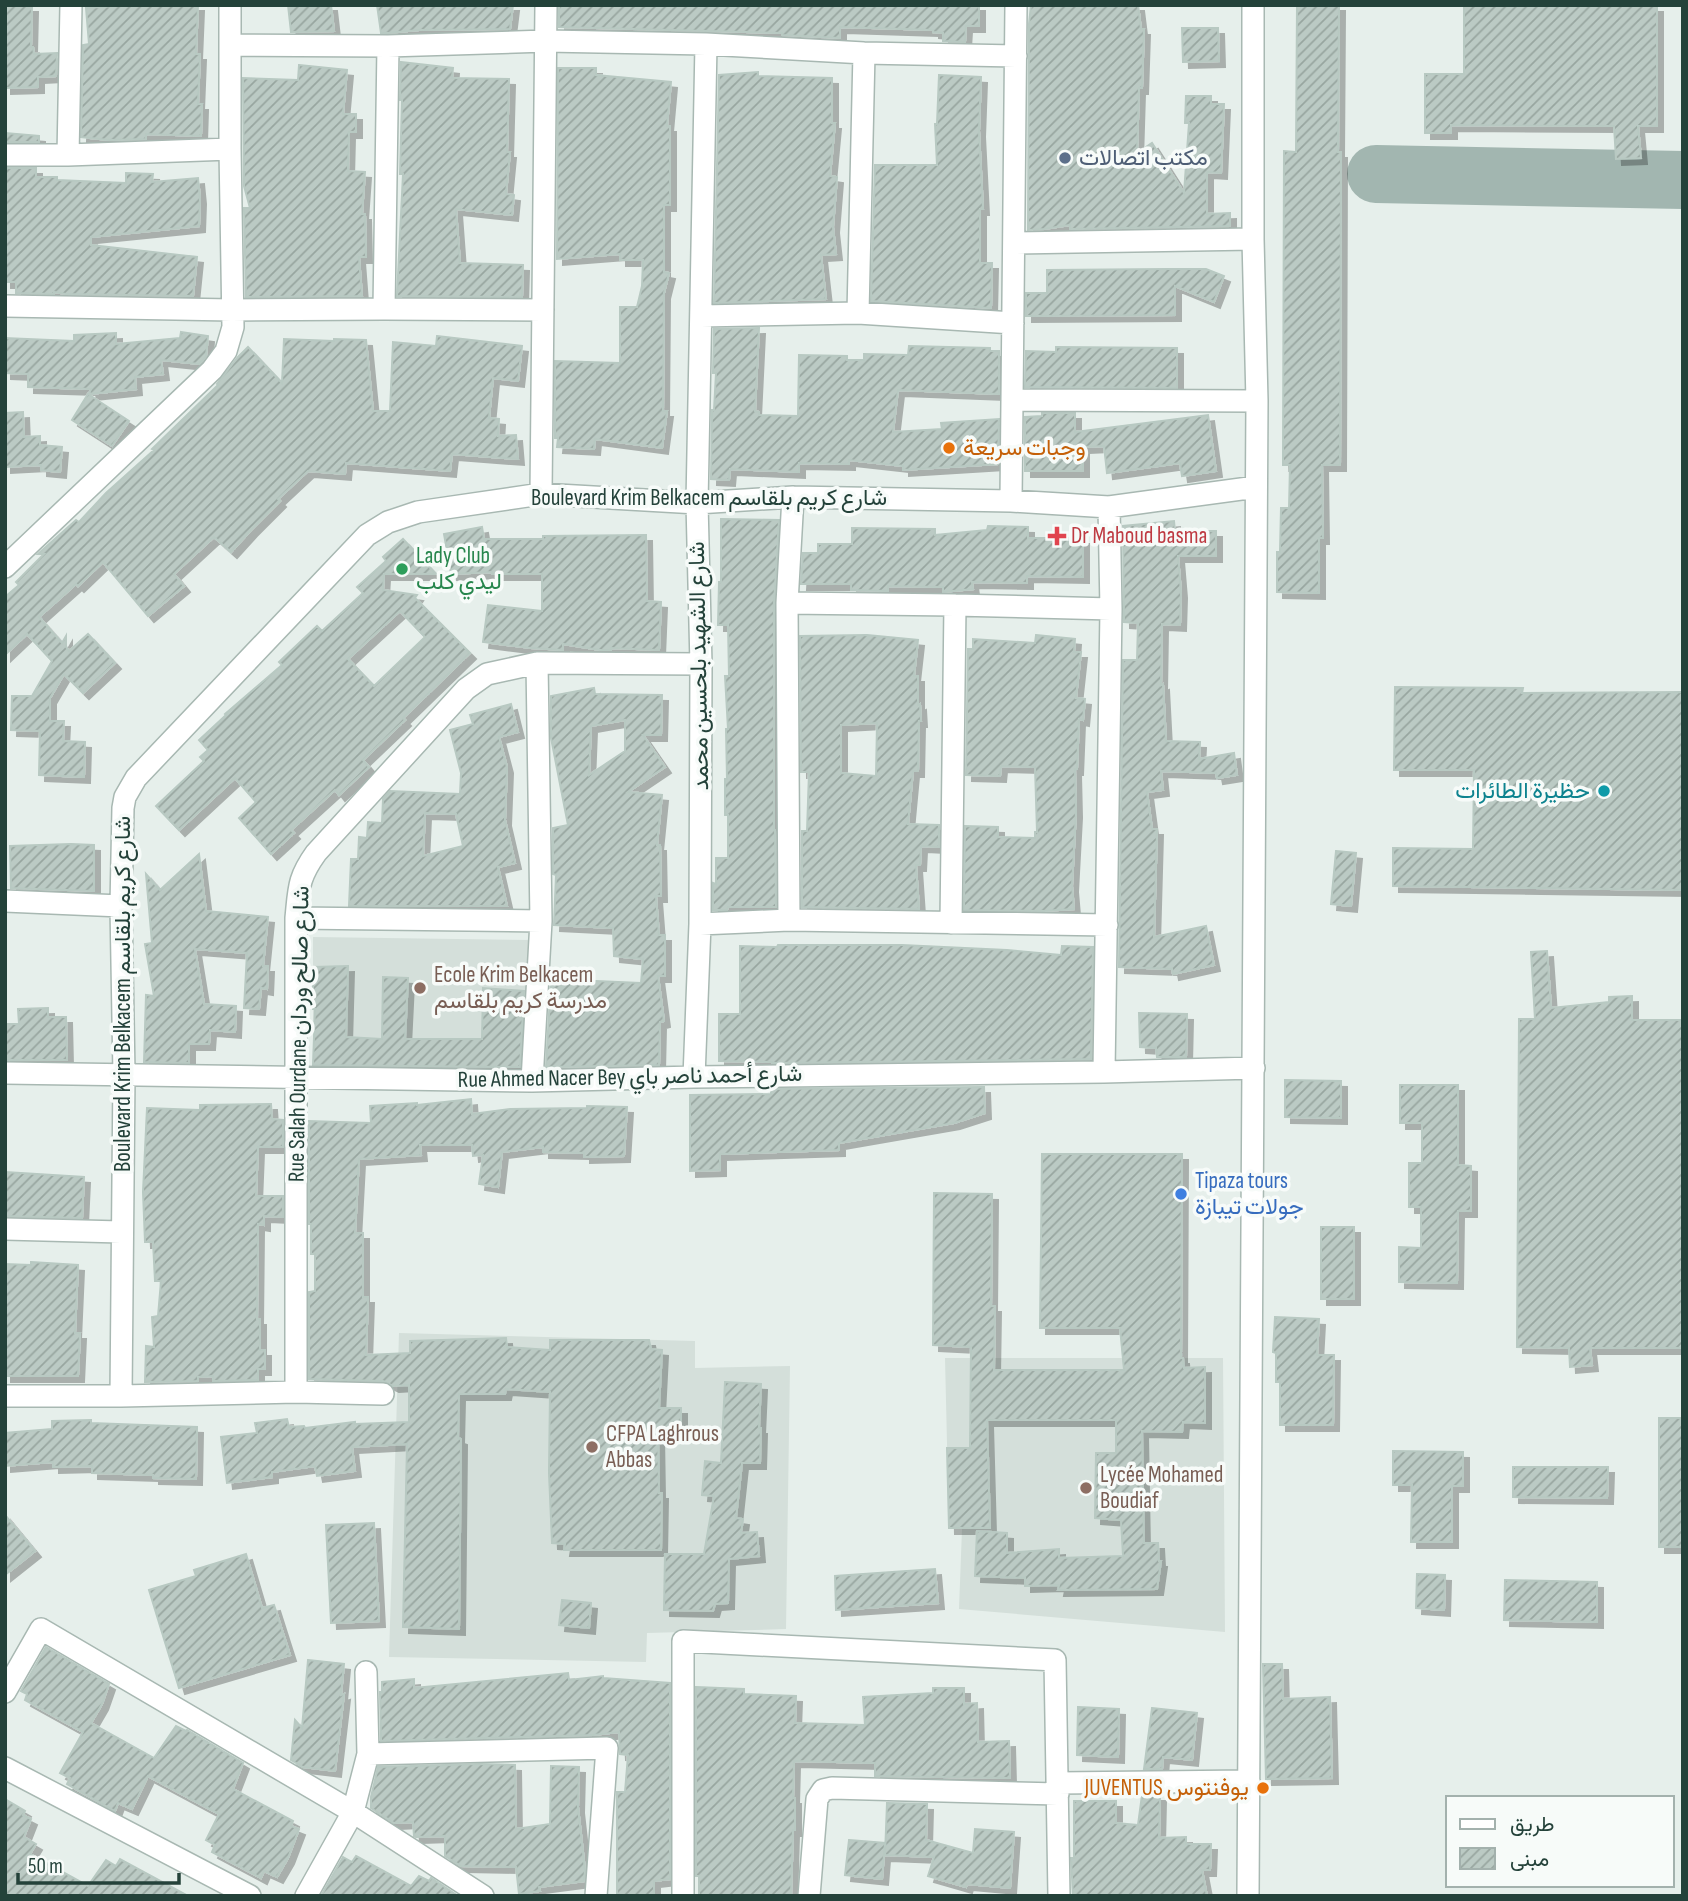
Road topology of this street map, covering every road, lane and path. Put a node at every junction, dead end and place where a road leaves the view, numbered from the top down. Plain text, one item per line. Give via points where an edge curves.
1 (71, 5) edge
2 (230, 5) edge
3 (547, 5) edge
4 (1016, 5) edge
5 (1253, 5) edge
6 (546, 41) junction
7 (706, 44) junction
8 (230, 45) junction
9 (388, 46) junction
10 (863, 53) junction
11 (1016, 55) junction
12 (230, 149) junction
13 (5, 155) edge
14 (68, 155) junction
15 (1253, 239) junction
16 (1014, 243) junction
17 (5, 306) edge
18 (384, 309) junction
19 (232, 310) junction
20 (543, 310) junction
21 (858, 313) junction
22 (701, 316) junction
23 (1013, 323) junction
24 (1013, 400) junction
25 (1256, 401) junction
26 (1256, 487) junction
27 (541, 494) junction
28 (793, 498) junction
29 (1011, 501) junction
30 (697, 503) junction
31 (1109, 508) junction
32 (5, 567) edge
33 (788, 603) junction
34 (955, 605) junction
35 (1111, 610) junction
36 (537, 663) junction
37 (701, 664) junction
38 (5, 901) edge
39 (121, 906) junction
40 (296, 918) junction
41 (789, 920) junction
42 (541, 921) junction
43 (951, 923) junction
44 (700, 924) junction
45 (1107, 925) junction
46 (1254, 1068) junction
47 (1104, 1072) junction
48 (5, 1073) edge
49 (124, 1074) junction
50 (296, 1076) junction
51 (694, 1077) junction
52 (532, 1081) junction
53 (5, 1229) edge
54 (121, 1232) junction
55 (296, 1392) junction
56 (383, 1394) dead end
57 (5, 1396) edge
58 (121, 1396) junction
59 (366, 1672) dead end
60 (5, 1692) edge
61 (368, 1754) junction
62 (5, 1768) edge
63 (1249, 1781) junction
64 (1058, 1789) junction
65 (353, 1812) junction
66 (250, 1896) edge
67 (306, 1896) edge
68 (483, 1896) edge
69 (596, 1896) edge
70 (683, 1896) edge
71 (809, 1896) edge
72 (1059, 1896) edge
73 (1248, 1896) edge

1 - 14 street
2 - 8 street
3 - 6 street
4 - 11 street
5 - 15 street
6 - 7 street
6 - 9 street
6 - 20 street
7 - 10 street
7 - 22 street, شارع الشهيد بلحسين محمد
8 - 9 street
8 - 12 street
9 - 18 street
10 - 11 street
10 - 21 street
11 - 16 street
12 - 14 street
12 - 19 street
13 - 14 street
15 - 16 street
15 - 25 street
16 - 23 street
17 - 19 street
18 - 19 street
18 - 20 street
19 - 32 street via 226,351 212,370
20 - 27 street
21 - 22 street
21 - 23 street
22 - 30 street, شارع الشهيد بلحسين محمد
23 - 24 street
24 - 25 street
24 - 29 street
25 - 26 street
26 - 31 street, Boulevard Krim Belkacem شارع كريم بلقاسم
26 - 46 street
27 - 30 street, Boulevard Krim Belkacem شارع كريم بلقاسم
27 - 39 street, Boulevard Krim Belkacem شارع كريم بلقاسم via 418,512 367,535 130,787 123,808
28 - 29 street, Boulevard Krim Belkacem شارع كريم بلقاسم
28 - 30 street, Boulevard Krim Belkacem شارع كريم بلقاسم
28 - 33 street
29 - 31 street, Boulevard Krim Belkacem شارع كريم بلقاسم
30 - 37 street, شارع الشهيد بلحسين محمد
31 - 35 street
33 - 34 street
33 - 41 street
34 - 35 street
34 - 43 street
35 - 45 street
36 - 37 street, Rue Salah Ourdane شارع صالح وردان
36 - 40 street, Rue Salah Ourdane شارع صالح وردان via 487,674 466,689 316,853 299,883
36 - 42 street
37 - 44 street, شارع الشهيد بلحسين محمد
38 - 39 street
39 - 49 street, Boulevard Krim Belkacem شارع كريم بلقاسم
40 - 42 street
40 - 50 street, Rue Salah Ourdane شارع صالح وردان
41 - 43 street
41 - 44 street
42 - 52 street
43 - 45 street
44 - 51 street, شارع الشهيد بلحسين محمد
45 - 47 street
46 - 47 street, Rue Ahmed Nacer Bey شارع أحمد ناصر باي
46 - 63 street
47 - 51 street, Rue Ahmed Nacer Bey شارع أحمد ناصر باي
48 - 49 street, Rue Ahmed Nacer Bey شارع أحمد ناصر باي
49 - 50 street, Rue Ahmed Nacer Bey شارع أحمد ناصر باي
49 - 54 street, Boulevard Krim Belkacem شارع كريم بلقاسم
50 - 52 street, Rue Ahmed Nacer Bey شارع أحمد ناصر باي
50 - 55 street, Rue Salah Ourdane شارع صالح وردان
51 - 52 street, Rue Ahmed Nacer Bey شارع أحمد ناصر باي
53 - 54 street
54 - 58 street, Boulevard Krim Belkacem شارع كريم بلقاسم
55 - 56 street
55 - 58 street
57 - 58 street
59 - 61 street
60 - 65 street via 41,1629
61 - 65 street
61 - 69 street via 607,1748
62 - 66 street
63 - 64 street
63 - 73 street
64 - 70 street via 1055,1660 683,1641
64 - 71 street via 823,1790 817,1799
64 - 72 street
65 - 67 street
65 - 68 street

